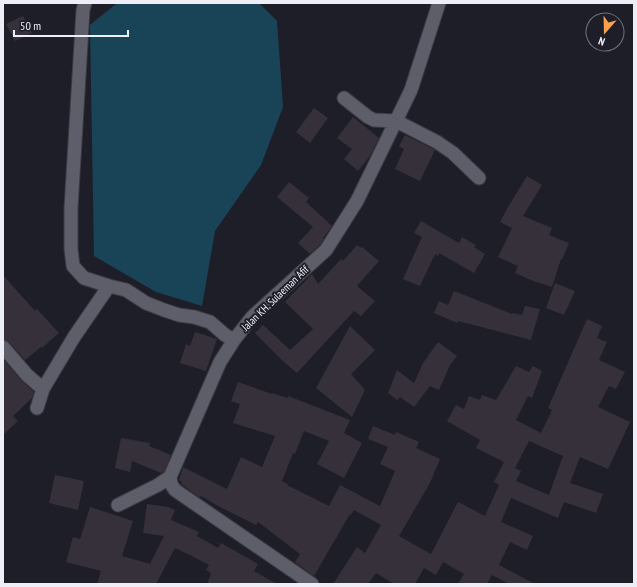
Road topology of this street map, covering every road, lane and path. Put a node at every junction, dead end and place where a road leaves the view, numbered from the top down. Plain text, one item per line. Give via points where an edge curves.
1 (85, 3) edge
2 (439, 3) edge
3 (344, 98) dead end
4 (396, 121) junction
5 (479, 178) dead end
6 (109, 286) junction
7 (234, 340) junction
8 (3, 347) edge
9 (43, 389) junction
10 (37, 408) dead end
11 (170, 477) junction
12 (118, 505) dead end
13 (312, 584) edge

1 - 6 street via 70,208 71,250 73,266 84,278
2 - 4 street, Jalan KH. Sulaeman Afif via 411,90
3 - 4 street via 374,120
4 - 5 street via 437,142 453,153
4 - 7 street, Jalan KH. Sulaeman Afif via 357,202 326,250 252,318
6 - 7 street via 126,290 146,303 164,310 210,322
6 - 9 street
7 - 11 street, Jalan KH. Sulaeman Afif via 220,362
8 - 9 street
9 - 10 street
11 - 12 street
11 - 13 street via 175,490

